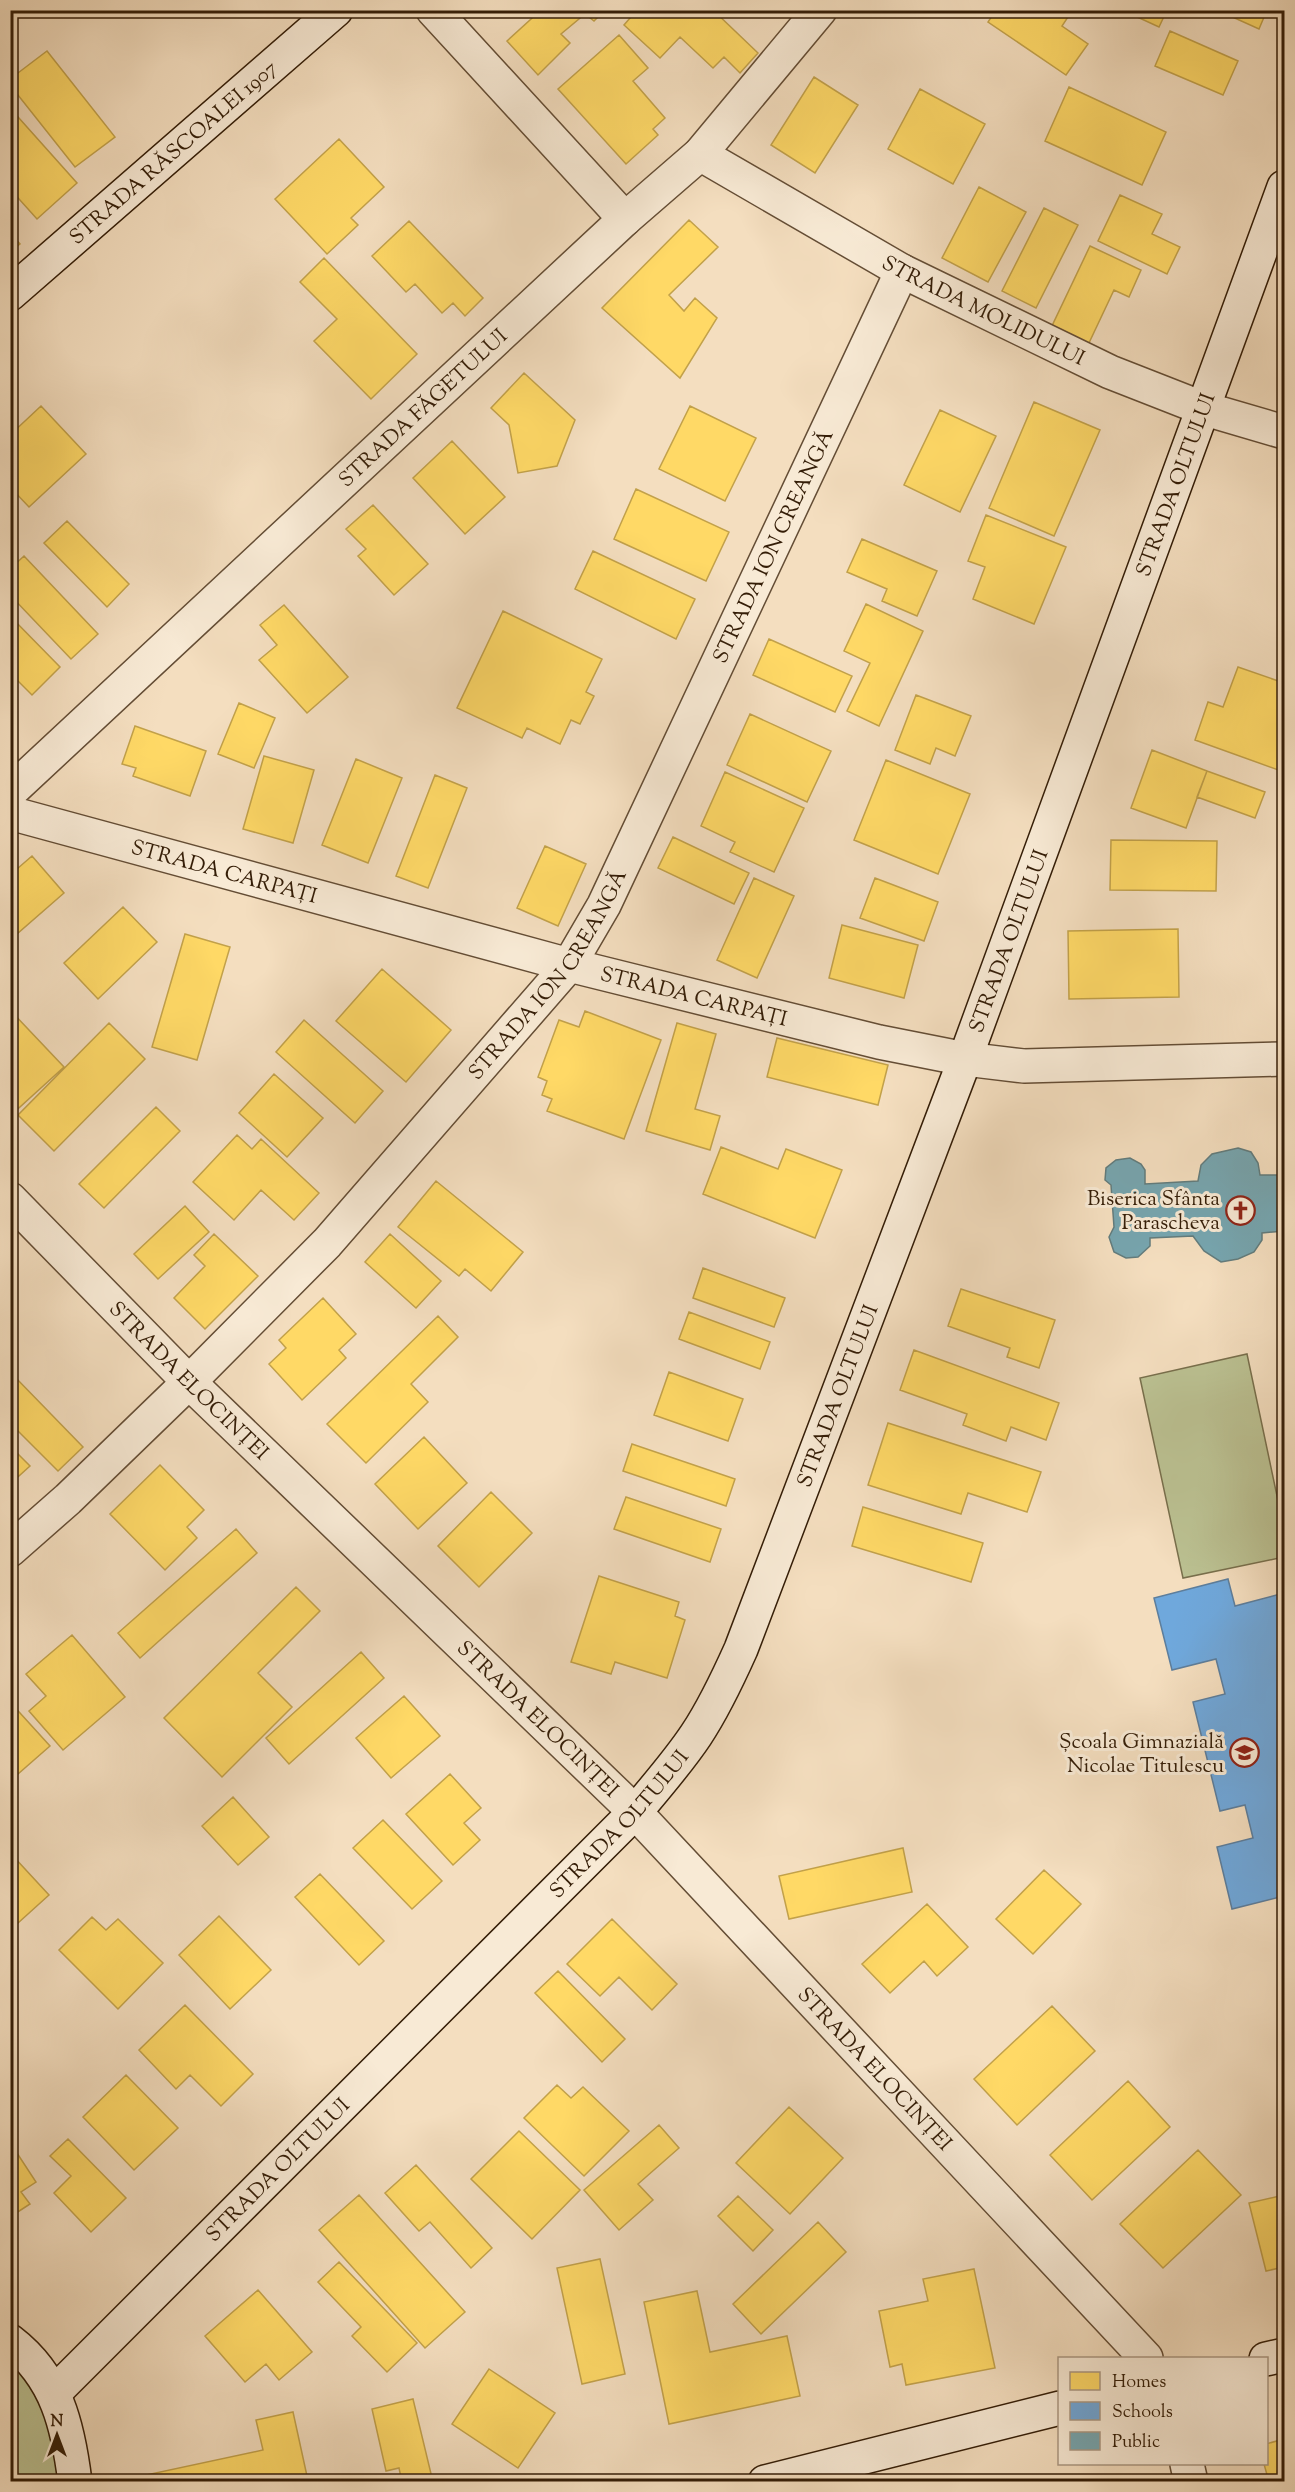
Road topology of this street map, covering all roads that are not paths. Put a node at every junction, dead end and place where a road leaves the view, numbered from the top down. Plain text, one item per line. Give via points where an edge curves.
1 (336, 10) edge
2 (433, 10) edge
3 (820, 10) edge
4 (700, 154) junction
5 (1284, 187) edge
6 (625, 219) junction
7 (902, 271) junction
8 (10, 294) edge
9 (1202, 408) junction
10 (1284, 432) edge
11 (10, 792) edge
12 (10, 813) edge
13 (569, 965) junction
14 (965, 1059) junction
15 (1284, 1059) edge
16 (10, 1199) edge
17 (189, 1382) junction
18 (10, 1550) edge
19 (635, 1812) junction
20 (10, 2341) edge
21 (1284, 2355) edge
22 (1145, 2357) edge
23 (1268, 2359) edge
24 (54, 2393) junction
25 (1058, 2408) edge
26 (1187, 2465) edge
27 (75, 2481) edge
28 (765, 2481) edge
29 (1191, 2481) edge

1 - 8 street, STRADA RĂSCOALEI 1907
2 - 6 street
3 - 4 street, STRADA FĂGETULUI
4 - 6 street, STRADA FĂGETULUI
4 - 7 street, STRADA MOLIDULUI
5 - 9 street, STRADA OLTULUI
6 - 11 street, STRADA FĂGETULUI
7 - 9 street, STRADA MOLIDULUI via 1110,372
7 - 13 street, STRADA ION CREANGĂ via 604,905
9 - 10 street, STRADA MOLIDULUI
9 - 14 street, STRADA OLTULUI
12 - 13 street, STRADA CARPAȚI
13 - 14 street, STRADA CARPAȚI via 879,1042
13 - 17 street, STRADA ION CREANGĂ via 327,1243
14 - 15 street, STRADA CARPAȚI via 1024,1066
14 - 19 street, STRADA OLTULUI via 741,1648 697,1734
16 - 17 street, STRADA ELOCINȚEI
17 - 18 street, STRADA ION CREANGĂ
17 - 19 street, STRADA ELOCINȚEI
19 - 22 street, STRADA ELOCINȚEI
19 - 24 street, STRADA OLTULUI
20 - 24 street via 22,2350
21 - 23 street
24 - 27 street via 70,2437
25 - 28 street
26 - 29 street

